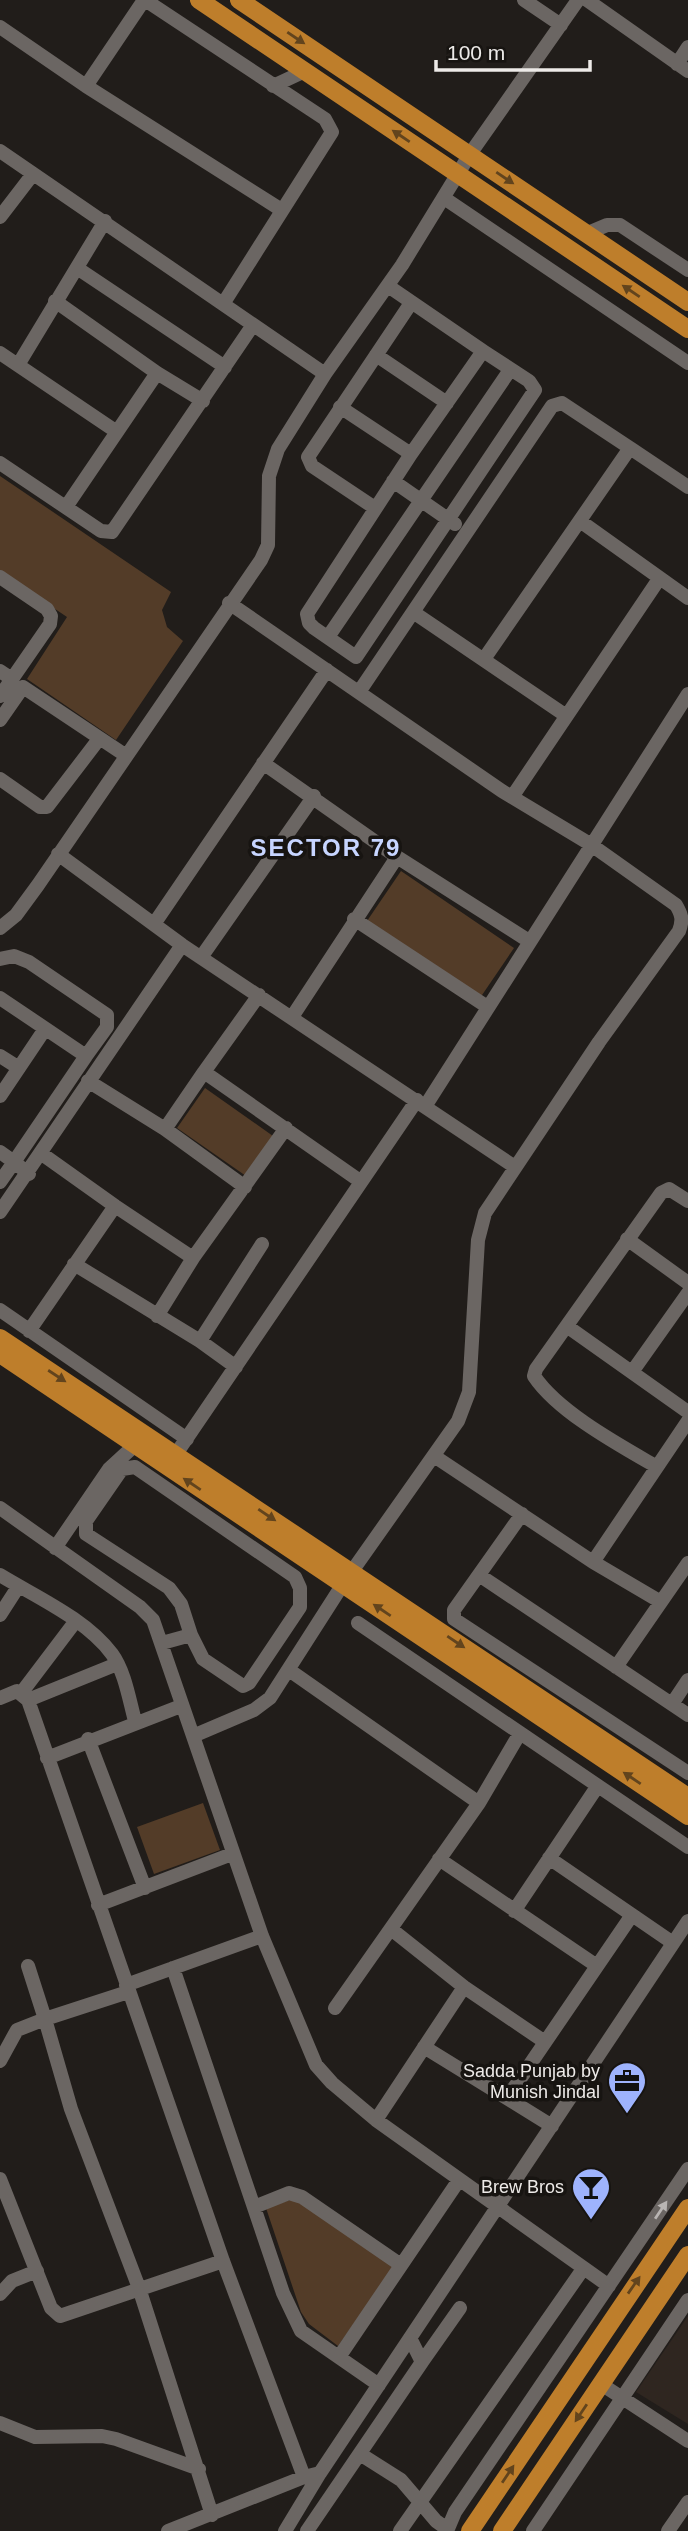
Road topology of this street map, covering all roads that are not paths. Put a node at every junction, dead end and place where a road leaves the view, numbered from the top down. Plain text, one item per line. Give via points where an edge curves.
1 (145, 0) edge
2 (200, 0) edge
3 (239, 0) edge
4 (524, 0) edge
5 (578, 0) edge
6 (587, 0) edge
7 (561, 25) junction
8 (0, 27) edge
9 (688, 47) edge
10 (683, 67) edge
11 (305, 71) junction
12 (86, 86) junction
13 (274, 86) junction
14 (0, 151) edge
15 (470, 155) junction
16 (33, 174) junction
17 (458, 174) junction
18 (444, 198) junction
19 (281, 209) junction
20 (0, 217) edge
21 (105, 222) junction
22 (588, 233) junction
23 (77, 268) junction
24 (688, 271) edge
25 (388, 286) junction
26 (55, 301) junction
27 (688, 302) edge
28 (411, 303) junction
29 (223, 304) junction
30 (253, 325) junction
31 (688, 329) edge
32 (482, 351) junction
33 (0, 353) edge
34 (376, 355) junction
35 (688, 363) edge
36 (18, 365) junction
37 (225, 367) junction
38 (510, 370) junction
39 (157, 373) junction
40 (326, 374) junction
41 (203, 401) junction
42 (447, 403) junction
43 (340, 407) junction
44 (117, 432) junction
45 (630, 448) junction
46 (411, 454) junction
47 (0, 463) edge
48 (393, 481) junction
49 (688, 487) edge
50 (419, 500) junction
51 (66, 507) junction
52 (375, 508) junction
53 (449, 520) junction
54 (580, 521) junction
55 (467, 533) junction
56 (0, 577) edge
57 (659, 579) junction
58 (688, 598) edge
59 (229, 603) junction
60 (413, 612) junction
61 (328, 637) junction
62 (484, 659) junction
63 (327, 670) junction
64 (6, 675) edge
65 (359, 692) junction
66 (688, 694) edge
67 (0, 696) edge
68 (565, 715) junction
69 (0, 720) edge
70 (99, 739) junction
71 (125, 755) junction
72 (263, 763) junction
73 (0, 779) edge
74 (314, 796) junction
75 (512, 797) junction
76 (590, 844) junction
77 (58, 854) junction
78 (397, 857) junction
79 (685, 910) edge
80 (354, 919) junction
81 (154, 924) junction
82 (0, 929) edge
83 (529, 941) junction
84 (183, 945) junction
85 (202, 956) junction
86 (0, 959) edge
87 (258, 995) junction
88 (0, 998) edge
89 (486, 1006) junction
90 (292, 1017) junction
91 (45, 1029) junction
92 (0, 1056) edge
93 (86, 1056) junction
94 (19, 1068) junction
95 (204, 1072) junction
96 (88, 1081) junction
97 (1, 1093) edge
98 (421, 1103) junction
99 (286, 1128) junction
100 (165, 1129) junction
101 (0, 1152) edge
102 (42, 1154) junction
103 (14, 1163) junction
104 (515, 1167) junction
105 (29, 1174) junction
106 (360, 1181) junction
107 (0, 1182) edge
108 (245, 1187) junction
109 (688, 1201) edge
110 (115, 1206) junction
111 (0, 1212) edge
112 (626, 1239) junction
113 (262, 1244) dead end
114 (193, 1258) junction
115 (74, 1264) junction
116 (688, 1283) edge
117 (688, 1293) edge
118 (0, 1310) edge
119 (158, 1316) junction
120 (568, 1327) junction
121 (29, 1331) junction
122 (0, 1338) edge
123 (200, 1341) junction
124 (0, 1354) edge
125 (236, 1367) junction
126 (632, 1372) junction
127 (688, 1412) edge
128 (688, 1421) edge
129 (134, 1446) junction
130 (181, 1446) junction
131 (434, 1456) junction
132 (657, 1466) junction
133 (1, 1510) edge
134 (522, 1514) junction
135 (55, 1548) junction
136 (593, 1562) junction
137 (688, 1563) edge
138 (0, 1575) edge
139 (479, 1575) junction
140 (348, 1578) junction
141 (18, 1587) junction
142 (661, 1602) junction
143 (0, 1615) edge
144 (75, 1622) junction
145 (358, 1623) dead end
146 (191, 1635) junction
147 (424, 1638) junction
148 (162, 1643) junction
149 (495, 1658) junction
150 (410, 1659) junction
151 (117, 1664) junction
152 (616, 1667) junction
153 (289, 1670) junction
154 (688, 1680) edge
155 (25, 1696) junction
156 (0, 1698) edge
157 (671, 1704) junction
158 (181, 1706) junction
159 (688, 1715) edge
160 (135, 1721) junction
161 (520, 1732) junction
162 (194, 1736) junction
163 (88, 1740) junction
164 (47, 1758) junction
165 (688, 1773) edge
166 (597, 1787) junction
167 (479, 1802) junction
168 (684, 1807) edge
169 (663, 1831) junction
170 (688, 1847) edge
171 (232, 1854) junction
172 (549, 1858) junction
173 (439, 1859) junction
174 (145, 1888) junction
175 (98, 1905) junction
176 (514, 1911) junction
177 (632, 1915) junction
178 (688, 1921) edge
179 (391, 1929) junction
180 (262, 1936) junction
181 (673, 1943) junction
182 (27, 1966) dead end
183 (597, 1966) junction
184 (173, 1968) junction
185 (464, 1987) junction
186 (127, 1989) junction
187 (335, 2008) dead end
188 (45, 2019) junction
189 (545, 2042) junction
190 (424, 2047) junction
191 (0, 2062) edge
192 (506, 2098) junction
193 (376, 2120) junction
194 (552, 2126) junction
195 (688, 2169) edge
196 (0, 2179) edge
197 (459, 2180) junction
198 (254, 2207) junction
199 (497, 2208) junction
200 (688, 2208) edge
201 (688, 2255) edge
202 (223, 2261) junction
203 (401, 2265) junction
204 (583, 2269) junction
205 (37, 2271) junction
206 (608, 2287) junction
207 (139, 2288) junction
208 (0, 2294) edge
209 (688, 2300) edge
210 (460, 2308) dead end
211 (411, 2340) junction
212 (339, 2357) junction
213 (422, 2362) junction
214 (601, 2384) junction
215 (379, 2385) junction
216 (622, 2398) junction
217 (0, 2423) edge
218 (688, 2441) edge
219 (359, 2454) junction
220 (198, 2469) junction
221 (320, 2473) junction
222 (304, 2477) junction
223 (419, 2502) junction
224 (688, 2502) edge
225 (212, 2515) junction
226 (447, 2530) edge
227 (168, 2531) edge
228 (285, 2531) edge
229 (307, 2531) edge
230 (400, 2531) edge
231 (470, 2531) edge
232 (502, 2531) edge
233 (533, 2531) edge
234 (668, 2531) edge

1 - 12 street
1 - 13 street
2 - 11 main road
3 -> 15 main road
4 - 7 street
5 - 7 street
6 - 10 street
7 - 15 street
8 - 12 street
9 - 10 street
11 - 13 street
17 -> 11 main road
12 - 19 street
13 - 19 street via 326,120 332,132
14 - 16 street
15 - 17 street
15 -> 22 main road
16 - 20 street
16 - 21 street
17 - 18 street
31 -> 17 main road
18 - 25 street
18 - 35 street
19 - 29 street
21 - 23 street
21 - 29 street
22 - 24 street via 620,225
22 - 27 main road
23 - 26 street
23 - 37 street
25 - 28 street
25 - 40 street
26 - 36 street
26 - 39 street
28 - 32 street
28 - 34 street
29 - 30 street
30 - 37 street
30 - 40 street
32 - 38 street
32 - 42 street
33 - 36 street
34 - 42 street
34 - 43 street
36 - 44 street
37 - 41 street
38 - 50 street
38 - 53 street via 530,380 535,390
39 - 41 street
39 - 44 street
40 - 59 street via 272,461 268,545
41 - 51 street via 112,532 101,531
42 - 46 street
43 - 46 street
43 - 52 street via 310,452 309,462
44 - 51 street
45 - 49 street
45 - 54 street
45 - 55 street via 557,402
46 - 48 street
47 - 51 street
48 - 50 street
48 - 52 street
50 - 53 street
50 - 61 street
52 - 61 street via 307,614 309,623
53 - 55 street
53 - 61 street via 356,657
54 - 57 street
54 - 62 street
55 - 60 street
56 - 64 street via 51,616 50,624
57 - 58 street
57 - 68 street
59 - 63 street
59 - 71 street
60 - 62 street
60 - 65 street
62 - 68 street
63 - 65 street
63 - 72 street
64 - 67 street
65 - 75 street
66 - 76 street
68 - 75 street
69 - 70 street via 23,687
70 - 71 street
70 - 73 street via 47,807 40,807
71 - 77 street
72 - 74 street
72 - 81 street
74 - 78 street
74 - 85 street
75 - 76 street
76 - 79 street
76 - 83 street
77 - 81 street
77 - 82 street via 16,915
78 - 80 street
78 - 83 street
79 - 104 street via 679,931
80 - 89 street
80 - 90 street
81 - 84 street
83 - 89 street
84 - 85 street
84 - 96 street
85 - 87 street
86 - 93 street via 14,956 29,961 107,1015 107,1027
87 - 90 street
87 - 95 street
88 - 91 street
89 - 98 street
90 - 98 street
91 - 93 street
91 - 94 street
92 - 94 street
93 - 103 street
94 - 97 street
95 - 99 street
95 - 100 street
96 - 100 street
96 - 102 street
98 - 104 street
98 - 106 street
99 - 106 street
99 - 108 street
100 - 108 street
101 - 103 street
102 - 105 street
102 - 110 street
103 - 105 street
103 - 107 street
104 - 131 street via 480,1226 469,1392 458,1421
105 - 111 street
106 - 125 street
108 - 114 street
109 - 112 street via 669,1189 661,1193
110 - 114 street
110 - 115 street
112 - 116 street
112 - 120 street
113 - 123 street
114 - 119 street
115 - 119 street
115 - 121 street
117 - 126 street
118 - 121 street
119 - 123 street
120 - 126 street
120 - 132 street via 534,1376 584,1421
121 - 130 street
122 -> 130 main road
123 - 125 street
124 - 129 main road
125 - 130 street
126 - 127 street
128 - 132 street
129 - 135 street via 109,1469
140 -> 129 main road
130 -> 140 main road
131 - 134 street
131 - 140 street
132 - 136 street
133 - 135 street
134 - 136 street
134 - 139 street
135 - 148 street via 140,1606 153,1620
136 - 142 street
137 - 142 street
138 - 141 street
139 - 149 street via 454,1610 454,1619
139 - 152 street
147 -> 140 main road
140 -> 149 main road
140 - 153 street
141 - 143 street
141 - 144 street
142 - 152 street
144 - 151 street via 101,1643
144 - 155 street
145 - 150 street
146 - 146 street via 196,1650 214,1669 239,1685 249,1683 298,1612 300,1588 295,1577 135,1467 122,1469 86,1521 86,1534 169,1588 181,1604
146 - 148 street
147 - 150 street
168 -> 147 main road
148 - 158 street
149 - 165 street
149 - 168 main road
150 - 161 street
151 - 155 street
151 - 160 street
152 - 157 street
153 - 162 street via 270,1698 254,1710
153 - 167 street
154 - 157 street
155 - 156 street
155 - 164 street
157 - 159 street
158 - 160 street
158 - 162 street
160 - 163 street
161 - 166 street
161 - 167 street
162 - 171 street
163 - 164 street
163 - 174 street
164 - 175 street
166 - 169 street
166 - 172 street
167 - 173 street
168 - 169 street
169 - 170 street
171 - 174 street
171 - 180 street
172 - 176 street
172 - 177 street
173 - 176 street
173 - 179 street
174 - 175 street
175 - 186 street
176 - 183 street
177 - 181 street
177 - 183 street
178 - 181 street
179 - 185 street
179 - 187 street
180 - 184 street
180 - 193 street via 316,2064
181 - 194 street
182 - 188 street
183 - 189 street
184 - 186 street
184 - 198 street
185 - 189 street
185 - 190 street
186 - 188 street
186 - 202 street
188 - 191 street via 17,2030
188 - 207 street via 71,2109
189 - 192 street
190 - 192 street
190 - 193 street
192 - 194 street
193 - 197 street
194 - 199 street
206 -> 195 street
196 - 205 street
197 - 199 street
197 - 203 street
198 - 203 street via 289,2193 302,2197
198 - 212 street via 301,2331
199 - 204 street
199 - 211 street
231 -> 200 main road
201 - 214 main road
202 - 207 street
202 - 222 street
203 - 212 street
204 - 206 street
204 - 223 street
205 - 207 street via 51,2308 60,2316
205 - 208 street via 12,2281
206 - 226 street
207 - 220 street
209 - 216 street
210 - 213 street
211 - 213 street
211 - 215 street
212 - 215 street
213 - 219 street
214 - 216 street
214 -> 232 main road
215 - 221 street
216 - 218 street
216 - 233 street
217 - 220 street via 35,2437 116,2439
219 - 223 street via 401,2480
219 - 229 street
220 - 225 street
221 - 222 street
221 - 228 street
222 - 225 street
223 - 226 street
223 - 230 street
224 - 234 street
225 - 227 street

